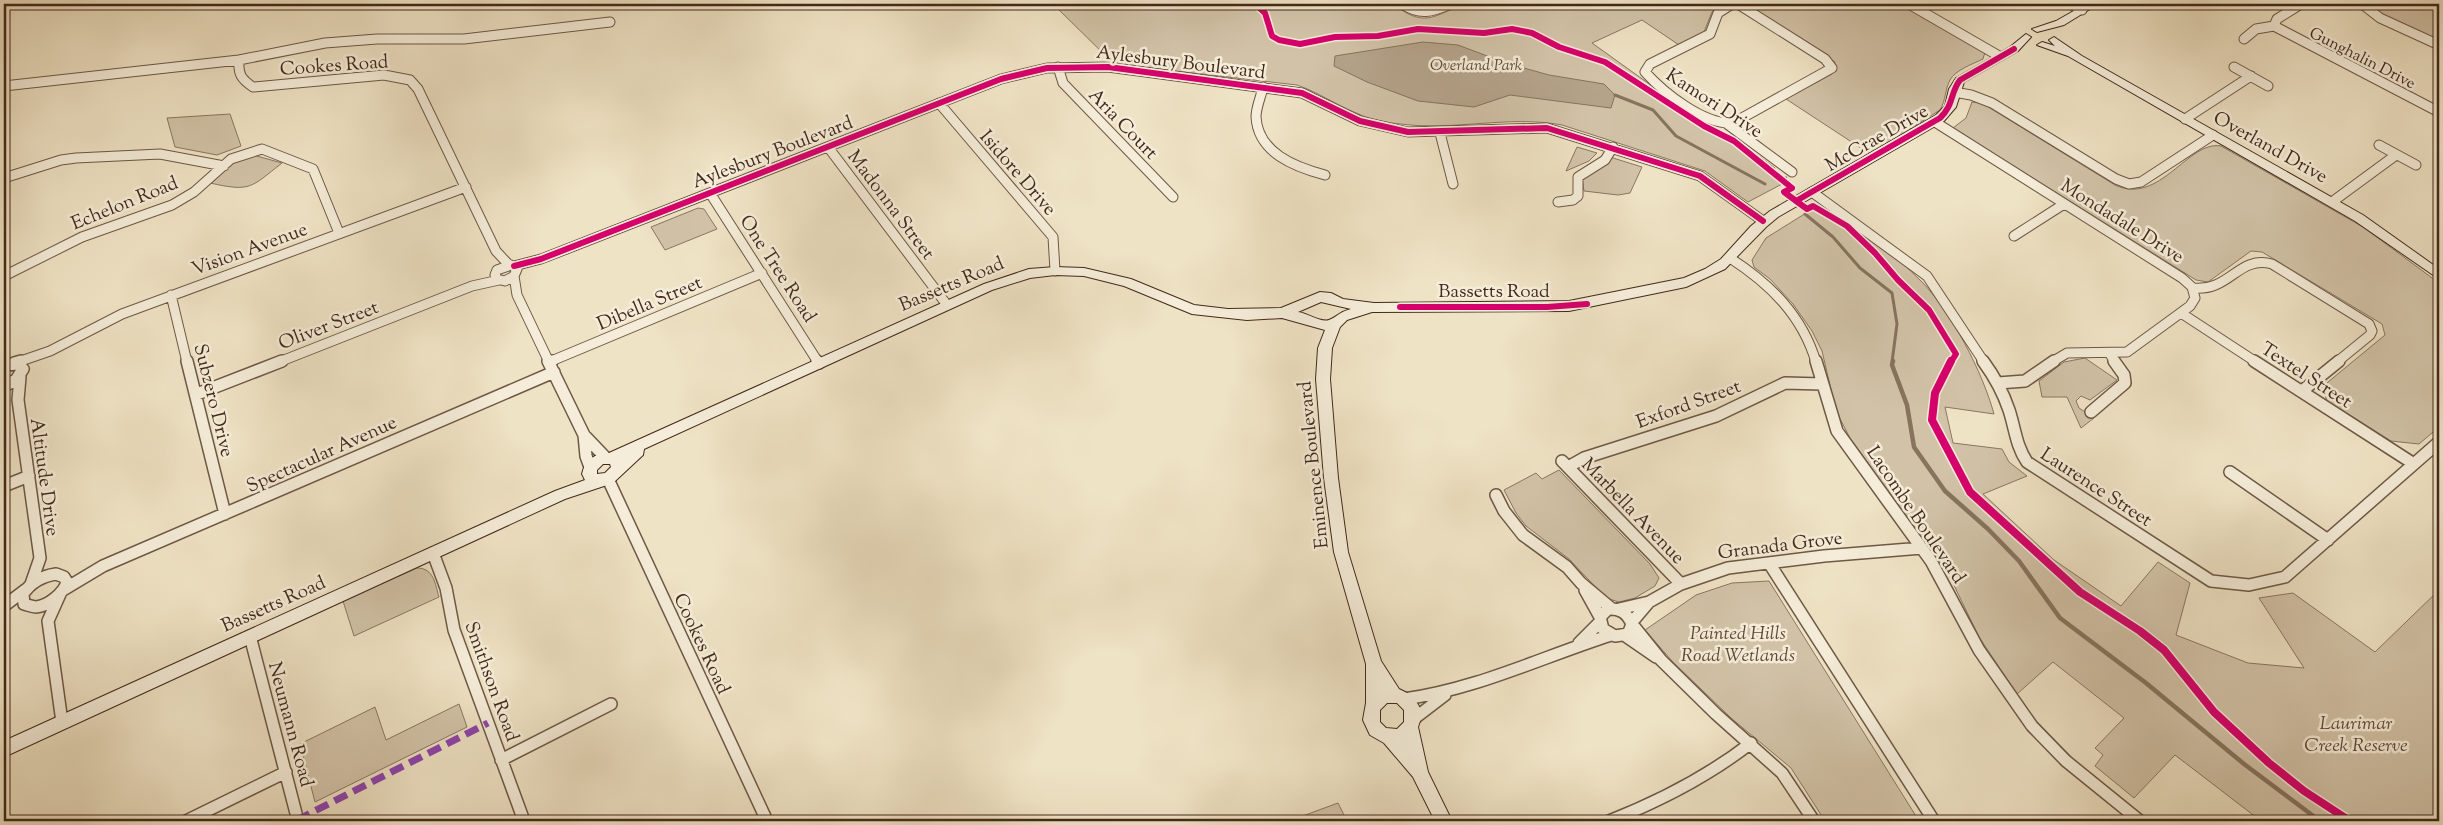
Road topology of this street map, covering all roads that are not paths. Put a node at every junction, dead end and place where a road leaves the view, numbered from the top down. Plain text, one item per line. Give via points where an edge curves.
1 (1402, 4) edge
2 (1451, 4) edge
3 (1732, 4) edge
4 (1738, 4) edge
5 (1909, 4) edge
6 (2070, 4) edge
7 (2093, 4) edge
8 (2301, 4) edge
9 (2362, 4) edge
10 (2082, 10) junction
11 (610, 22) dead end
12 (2060, 23) junction
13 (2274, 26) junction
14 (2036, 28) junction
15 (2026, 37) junction
16 (2054, 39) junction
17 (2244, 39) dead end
18 (2041, 45) junction
19 (2439, 45) edge
20 (2014, 49) junction
21 (1999, 56) junction
22 (2078, 58) junction
23 (239, 60) junction
24 (1058, 67) junction
25 (2234, 67) dead end
26 (2251, 76) junction
27 (4, 86) edge
28 (2268, 86) dead end
29 (1264, 87) junction
30 (1955, 88) junction
31 (939, 103) junction
32 (2439, 112) edge
33 (2184, 119) junction
34 (1935, 122) junction
35 (1727, 124) junction
36 (1440, 133) junction
37 (2213, 135) junction
38 (2378, 145) dead end
39 (828, 147) junction
40 (1613, 148) junction
41 (2396, 155) junction
42 (2416, 165) dead end
43 (224, 166) junction
44 (1792, 172) dead end
45 (1325, 175) dead end
46 (4, 178) edge
47 (1453, 184) dead end
48 (466, 187) junction
49 (1812, 192) junction
50 (710, 193) junction
51 (1173, 197) dead end
52 (1558, 202) dead end
53 (2332, 202) junction
54 (2064, 204) junction
55 (1763, 221) junction
56 (339, 234) junction
57 (2014, 236) dead end
58 (496, 251) junction
59 (1730, 258) junction
60 (514, 270) junction
61 (1054, 270) junction
62 (762, 273) junction
63 (6, 274) edge
64 (2439, 275) edge
65 (498, 276) junction
66 (2193, 288) junction
67 (171, 295) junction
68 (517, 295) junction
69 (1306, 303) junction
70 (947, 306) junction
71 (1282, 313) junction
72 (1339, 314) junction
73 (2182, 314) junction
74 (1311, 322) junction
75 (1325, 348) junction
76 (50, 351) junction
77 (2110, 354) junction
78 (7, 363) edge
79 (819, 363) junction
80 (552, 367) junction
81 (21, 375) junction
82 (1998, 383) junction
83 (1822, 384) junction
84 (4, 388) edge
85 (2302, 391) junction
86 (196, 394) junction
87 (18, 400) junction
88 (2091, 412) dead end
89 (584, 435) junction
90 (2439, 442) edge
91 (612, 461) junction
92 (1565, 464) joint
93 (2414, 464) junction
94 (2230, 472) dead end
95 (596, 474) junction
96 (29, 476) junction
97 (4, 486) edge
98 (1496, 495) dead end
99 (225, 514) junction
100 (2328, 540) junction
101 (1922, 548) junction
102 (433, 553) junction
103 (40, 558) junction
104 (1769, 563) junction
105 (103, 566) junction
106 (55, 574) junction
107 (1581, 583) junction
108 (1681, 584) junction
109 (28, 586) junction
110 (62, 591) junction
111 (1649, 602) junction
112 (32, 606) junction
113 (4, 607) edge
114 (1615, 609) junction
115 (1600, 620) junction
116 (48, 621) junction
117 (1632, 623) junction
118 (1611, 635) junction
119 (1624, 635) junction
120 (250, 636) junction
121 (1579, 644) junction
122 (1661, 660) junction
123 (1374, 664) junction
124 (1448, 693) junction
125 (1400, 697) junction
126 (1374, 702) junction
127 (611, 704) dead end
128 (62, 722) junction
129 (1412, 724) junction
130 (1387, 735) junction
131 (1751, 743) junction
132 (4, 749) edge
133 (501, 760) junction
134 (286, 772) junction
135 (1420, 773) junction
136 (186, 821) edge
137 (298, 821) edge
138 (524, 821) edge
139 (767, 821) edge
140 (1444, 821) edge
141 (1609, 821) edge
142 (1814, 821) edge
143 (1934, 821) edge
144 (2140, 821) edge

1 - 2 street via 1424,14
3 - 35 street, Kamori Drive via 1718,13 1710,34 1650,64 1645,72 1709,120
4 - 35 street via 1825,59 1832,68
5 - 21 street
6 - 10 street
7 - 10 street
8 - 13 street, Gunghalin Drive via 2277,19
9 - 19 street via 2380,18
10 - 12 street
11 - 23 street, Cookes Road via 464,39 332,42
12 - 14 street
12 - 16 street
13 - 17 street, Gunghalin Drive via 2256,29
13 - 32 street, Gunghalin Drive
14 - 15 street via 2028,30 2024,34
14 - 16 street, Overland Drive via 2049,33
15 - 18 street, Overland Drive
15 - 20 street
16 - 18 street via 2050,44
16 - 22 street, Overland Drive
18 - 20 street
18 - 22 street, Overland Drive
20 - 21 street
21 - 30 street
22 - 33 street, Overland Drive
23 - 27 street, Cookes Road
23 - 48 street, Cookes Road via 238,71 242,80 253,87 384,75 410,80 418,89
24 - 29 street, Aylesbury Boulevard via 1108,67
24 - 31 street, Aylesbury Boulevard via 1010,76
24 - 51 street, Aria Court via 1060,79
25 - 26 street
26 - 28 street
26 - 33 street
29 - 36 street, Aylesbury Boulevard via 1302,93 1374,125 1408,132
29 - 45 street via 1256,119 1264,141 1292,164
30 - 34 street, McCrae Drive via 1951,108
30 - 37 street via 1992,103 2128,184 2140,182
31 - 39 street, Aylesbury Boulevard
31 - 61 street, Isidore Drive via 1053,237
33 - 37 street, Overland Drive
34 - 49 street, McCrae Drive
34 - 54 street, Mondadale Drive
35 - 44 street, Kamori Drive
36 - 40 street, Aylesbury Boulevard via 1547,128
36 - 47 street
37 - 53 street, Overland Drive
38 - 41 street
39 - 50 street, Aylesbury Boulevard
39 - 70 street, Madonna Street
40 - 52 street via 1605,160 1578,177 1578,196
40 - 55 street, Aylesbury Boulevard via 1700,176
41 - 42 street
41 - 53 street
43 - 46 street via 160,154 94,157 61,160
43 - 56 street, Echelon Road via 243,154 267,150 310,166 316,173
43 - 63 street, Echelon Road via 178,203 82,237
48 - 56 street, Vision Avenue
48 - 58 street, Cookes Road
49 - 55 street, Bassetts Road
49 - 82 street, Laurence Street via 1927,276
50 - 60 street, Aylesbury Boulevard
50 - 62 street, One Tree Road
53 - 64 street, Overland Drive via 2377,229
54 - 57 street
54 - 66 street, Mondadale Drive
55 - 59 street, Bassetts Road
56 - 67 street, Vision Avenue
58 - 60 street, Cookes Road
58 - 65 street, Cookes Road
59 - 72 street, Bassetts Road via 1702,277 1587,304 1547,308 1374,308
59 - 83 street, Lacombe Boulevard via 1765,281 1801,326 1811,345
60 - 65 street
60 - 65 street
60 - 68 street, Cookes Road
61 - 70 street, Bassetts Road via 1002,281
61 - 71 street, Bassetts Road via 1113,277 1176,304 1210,312
62 - 79 street, One Tree Road
62 - 80 street, Dibella Street
65 - 68 street, Cookes Road
65 - 86 street, Oliver Street
66 - 73 street, Mondadale Drive via 2196,301
66 - 85 street via 2219,286 2250,262 2262,261 2369,324 2370,336
67 - 76 street, Vision Avenue via 107,321
67 - 86 street, Subzero Drive
68 - 80 street, Cookes Road
69 - 71 street, Bassetts Road
69 - 72 street, Bassetts Road via 1325,297
69 - 74 street via 1303,310
70 - 79 street, Bassetts Road
71 - 74 street, Bassetts Road
72 - 74 street, Bassetts Road
72 - 75 street, Eminence Boulevard
73 - 77 street, Mondadale Drive via 2132,349
73 - 85 street, Textel Street
74 - 75 street, Eminence Boulevard
75 - 123 street, Eminence Boulevard via 1323,379 1336,525
76 - 78 street, Vision Avenue
76 - 81 street, Vision Avenue
77 - 82 street, Mondadale Drive via 2067,354 2025,380
77 - 88 street via 2124,375 2125,383
78 - 81 street via 21,366
79 - 91 street, Bassetts Road
80 - 89 street, Cookes Road
80 - 99 street, Spectacular Avenue
81 - 84 street, Vision Avenue
81 - 87 street, Altitude Drive
82 - 100 street, Laurence Street via 2019,450 2027,462 2212,580 2230,585 2278,580
83 - 92 street, Exford Street via 1785,383 1716,416
83 - 101 street, Lacombe Boulevard via 1837,431
84 - 87 street, Altitude Drive
85 - 93 street, Textel Street
86 - 99 street, Subzero Drive
87 - 96 street, Altitude Drive
89 - 91 street, Cookes Road
89 - 95 street, Cookes Road via 586,456
90 - 93 street, Laurence Street
91 - 95 street, Bassetts Road via 597,461
91 - 95 street via 615,474
92 - 108 street, Marbella Avenue
93 - 100 street, Laurence Street
94 - 100 street
95 - 102 street, Bassetts Road via 560,495
95 - 139 street, Cookes Road
96 - 97 street
96 - 103 street, Altitude Drive
98 - 107 street via 1523,535 1567,568
99 - 105 street, Spectacular Avenue
101 - 104 street, Granada Grove
101 - 144 street, Lacombe Boulevard via 1978,650 2032,726 2066,761
102 - 120 street, Bassetts Road
102 - 133 street, Smithson Road via 446,588 454,630
103 - 106 street, Altitude Drive via 46,570
103 - 109 street, Altitude Drive
104 - 108 street, Granada Grove via 1728,568
104 - 143 street
105 - 106 street, Spectacular Avenue via 74,574
105 - 110 street, Spectacular Avenue
106 - 109 street, Spectacular Avenue via 42,577
106 - 110 street, Altitude Drive via 64,578
107 - 114 street
107 - 115 street
108 - 111 street, Granada Grove
109 - 112 street via 22,600
109 - 113 street, Spectacular Avenue
110 - 112 street, Spectacular Avenue via 49,602
110 - 116 street
111 - 114 street, Granada Grove
111 - 117 street, Granada Grove
112 - 113 street
112 - 116 street
114 - 115 street via 1604,611
114 - 117 street via 1627,615
115 - 118 street via 1603,629
115 - 121 street
116 - 128 street
117 - 119 street via 1630,631
117 - 122 street
118 - 119 street
118 - 121 street
119 - 122 street
120 - 128 street, Bassetts Road
120 - 134 street, Neumann Road
121 - 124 street
122 - 131 street
123 - 125 street, Eminence Boulevard
123 - 126 street, Eminence Boulevard
124 - 125 street
124 - 129 street
125 - 126 street via 1383,696
125 - 129 street via 1412,708
126 - 130 street via 1370,718 1376,728
127 - 133 street
128 - 132 street, Bassetts Road
129 - 130 street via 1400,735
129 - 135 street
130 - 135 street
131 - 141 street via 1726,763 1686,787
131 - 142 street via 1782,773
133 - 138 street, Smithson Road
134 - 136 street
134 - 137 street, Neumann Road
135 - 140 street

